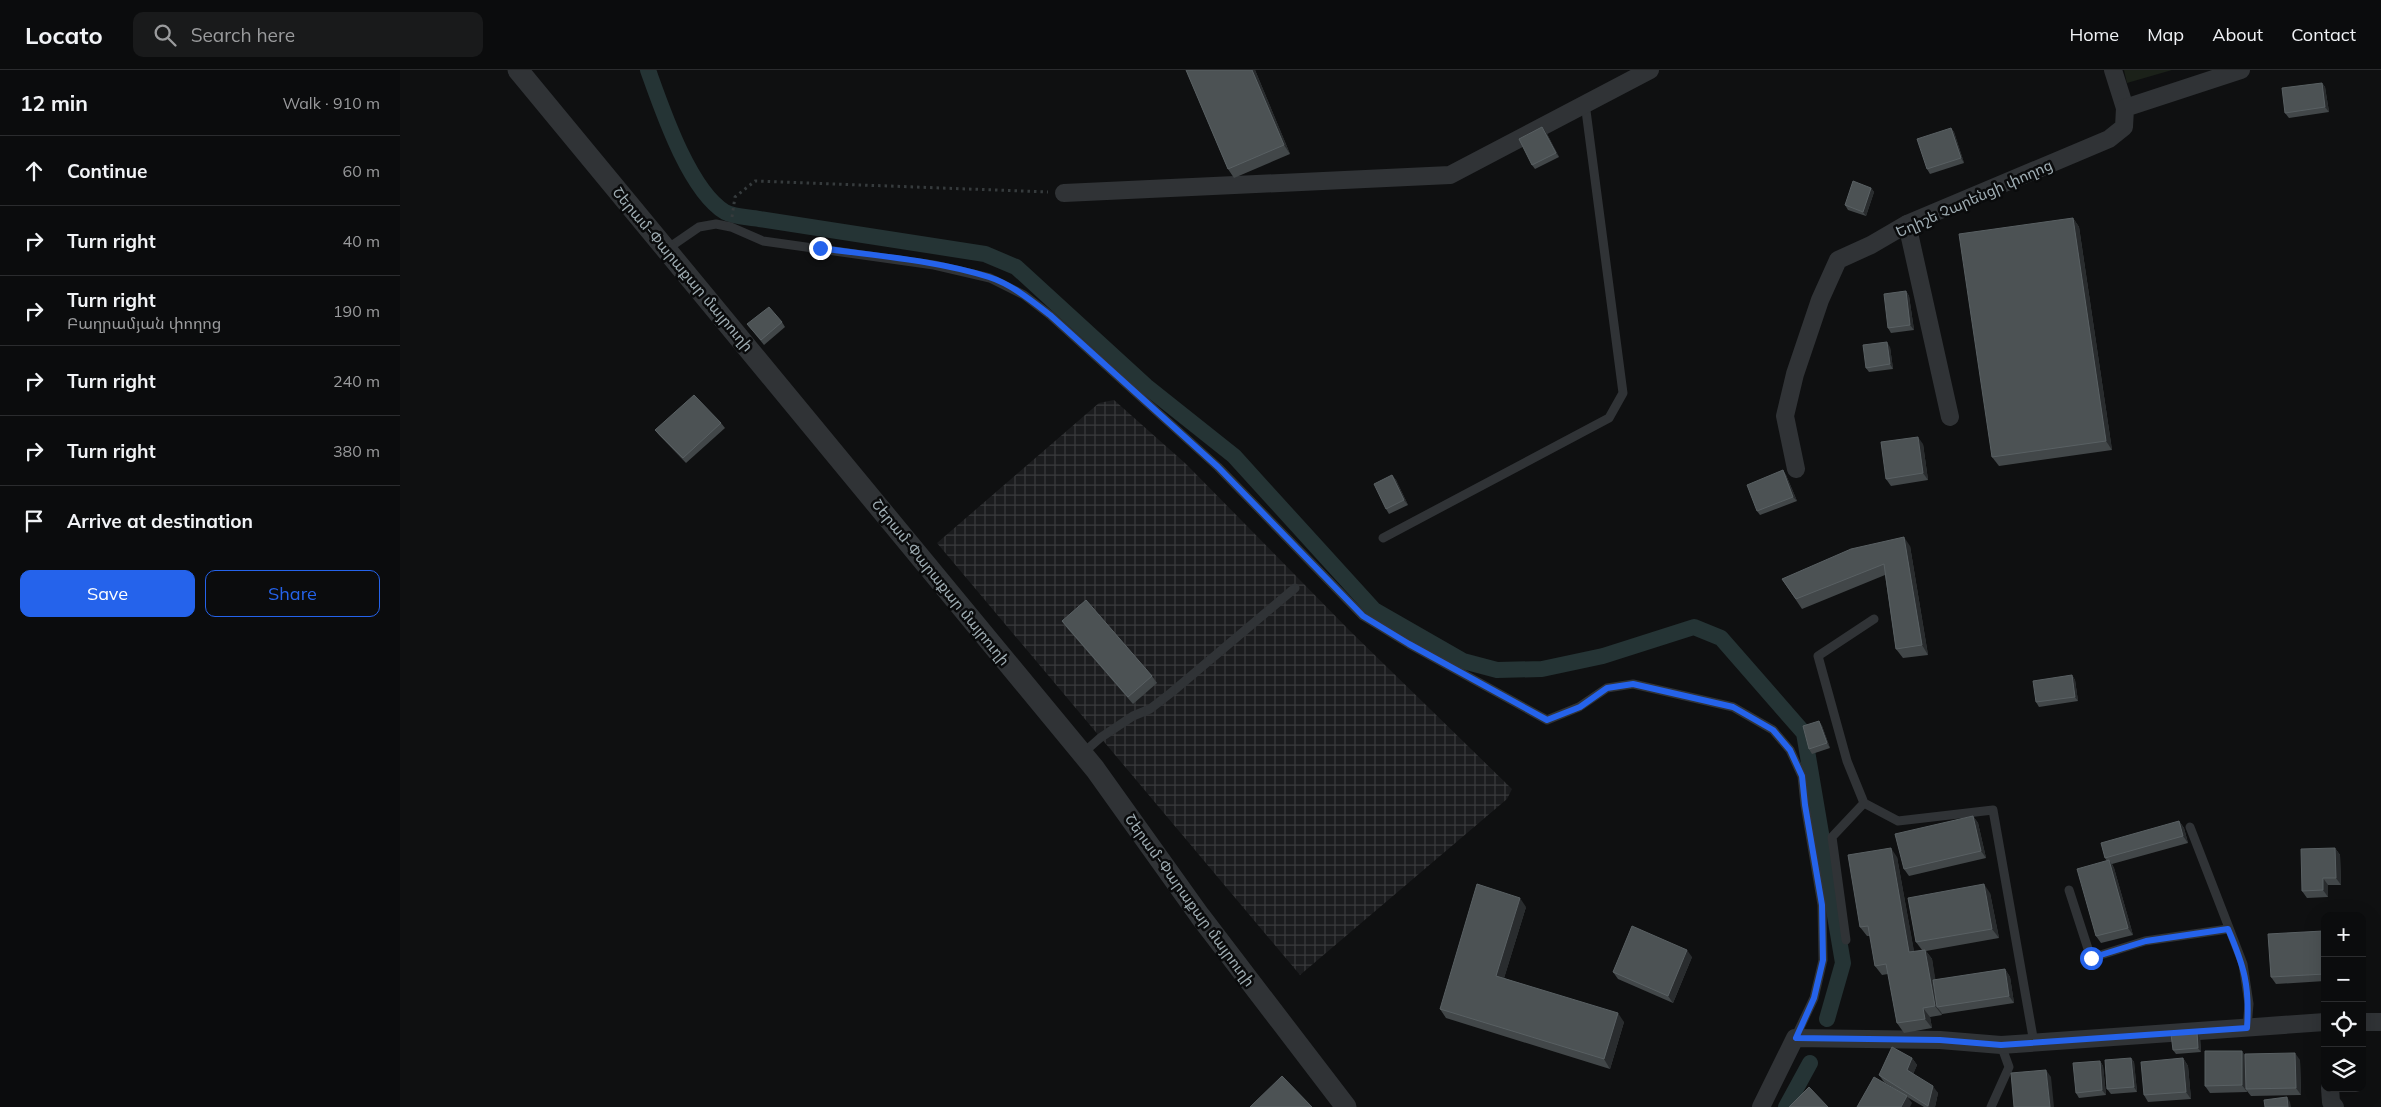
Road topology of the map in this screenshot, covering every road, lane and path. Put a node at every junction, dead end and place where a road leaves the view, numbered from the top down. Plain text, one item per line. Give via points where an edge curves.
1 (518, 70) edge
2 (1650, 70) edge
3 (2113, 70) edge
4 (2241, 70) edge
5 (1586, 103) junction
6 (2125, 108) junction
7 (1064, 193) joint
8 (1907, 224) junction
9 (731, 227) junction
10 (667, 249) junction
11 (1950, 417) dead end
12 (1796, 469) dead end
13 (1383, 538) dead end
14 (1295, 588) dead end
15 (1874, 619) dead end
16 (1082, 754) junction
17 (1864, 803) junction
18 (2190, 827) dead end
19 (2069, 890) dead end
20 (2228, 929) junction
21 (1846, 940) dead end
22 (2366, 1022) edge
23 (2381, 1022) edge
24 (2321, 1025) edge
25 (2247, 1028) junction
26 (1796, 1038) junction
27 (2034, 1043) junction
28 (2001, 1045) junction
29 (2330, 1092) edge
30 (1346, 1107) edge
31 (1761, 1107) edge
32 (1990, 1107) edge
33 (2335, 1107) edge

1 - 10 street, Շերամ-Փարաքար մայրուղի
2 - 5 street
3 - 6 street
4 - 6 street
5 - 7 street via 1450,175
5 - 13 lane via 1623,393 1609,418
6 - 8 street, Եղիշե Չարենցի փողոց via 2124,127 2109,139
7 - 9 path via 755,181 735,197
8 - 11 street
8 - 12 street, Եղիշե Չարենցի փողոց via 1838,260 1798,364 1785,416
9 - 10 lane via 716,224 700,227
9 - 26 lane via 763,241 934,265 990,278 1024,295 1218,467 1363,616 1547,720 1580,707 1607,688 1633,684 1733,707 1773,730 1790,750 1802,776 1822,905 1823,960 1814,998
10 - 16 street, Շերամ-Փարաքար մայրուղի
14 - 16 lane via 1172,692 1100,738
15 - 17 lane via 1818,656 1847,760
16 - 30 street, Շերամ-Փարաքար մայրուղի via 1200,916
17 - 21 lane via 1832,837
17 - 27 lane via 1898,821 1993,810
18 - 20 lane
19 - 20 lane via 2091,958 2146,941
20 - 25 lane via 2243,964 2249,1004
22 - 23 street
24 - 25 street
25 - 27 street
26 - 28 street via 1940,1040
26 - 31 street
27 - 28 street
28 - 32 lane via 2009,1066
29 - 33 street

